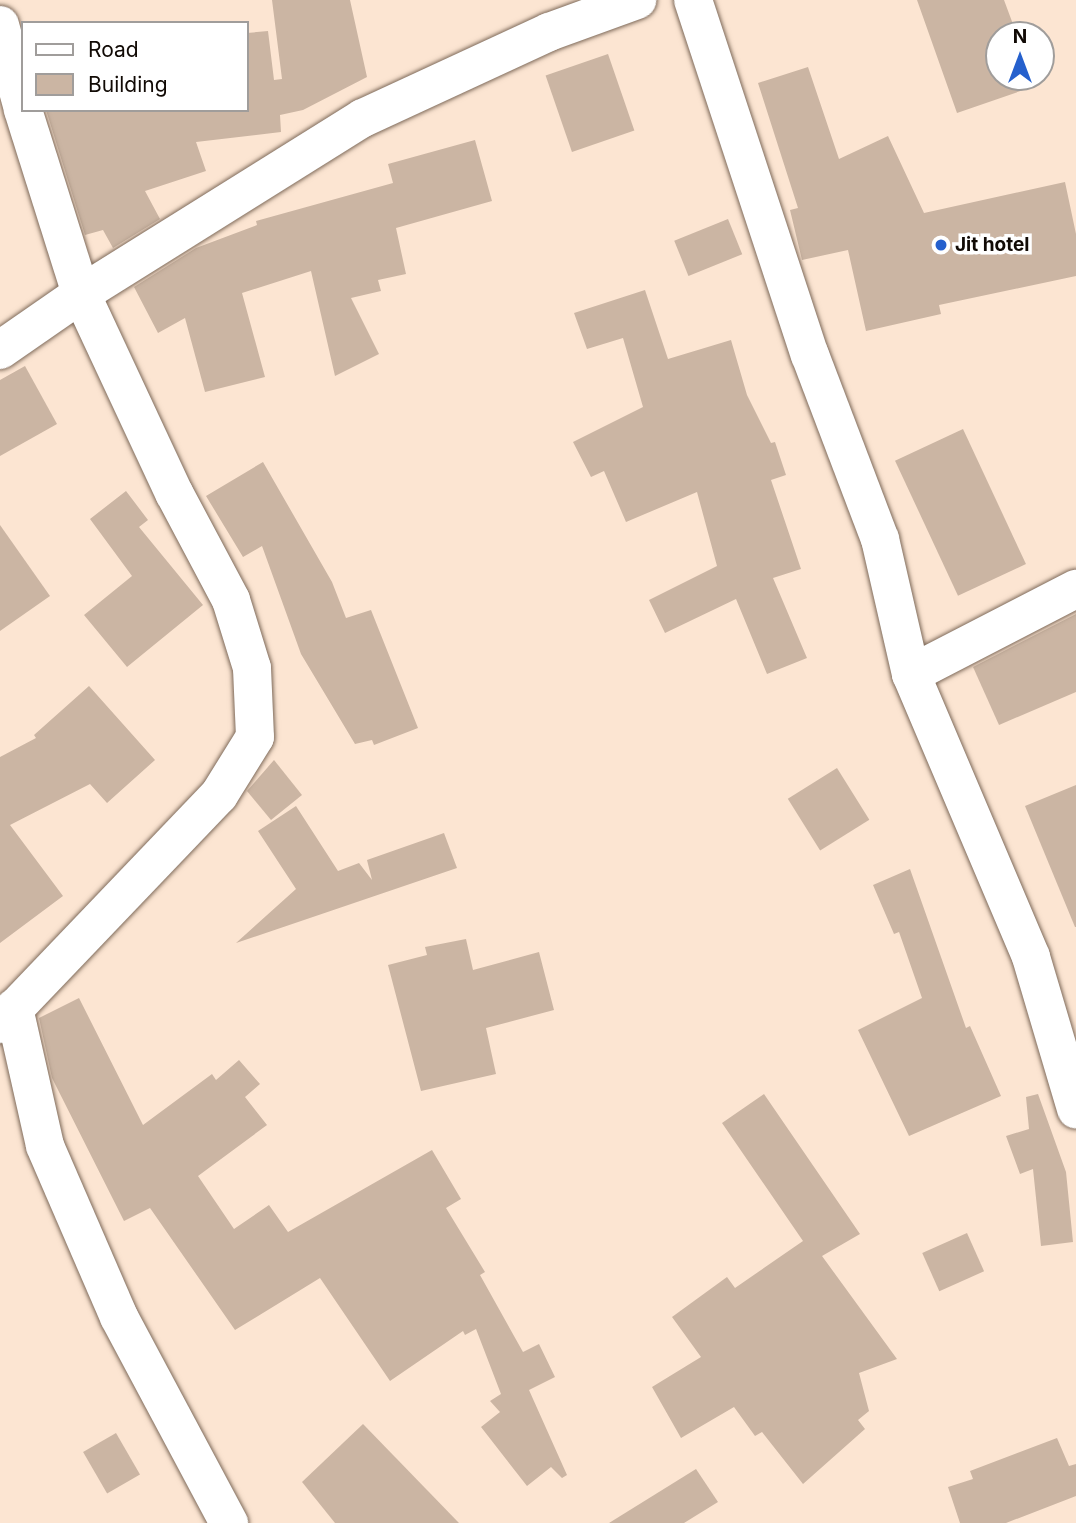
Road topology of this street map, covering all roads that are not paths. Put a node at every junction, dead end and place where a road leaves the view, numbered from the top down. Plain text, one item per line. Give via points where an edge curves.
1 (637, 0) edge
2 (693, 0) edge
3 (0, 25) edge
4 (21, 103) edge
5 (24, 112) edge
6 (81, 294) junction
7 (0, 350) edge
8 (1076, 589) edge
9 (911, 674) junction
10 (7, 1016) edge
11 (1076, 1109) edge
12 (229, 1523) edge

1 - 6 street via 549,32 363,118
2 - 9 street via 810,355 880,539
3 - 4 street
5 - 6 street
6 - 7 street
6 - 10 street via 174,493 231,600 252,668 255,737 219,795
8 - 9 street
9 - 11 street via 1031,957
10 - 12 street via 45,1146 119,1317

